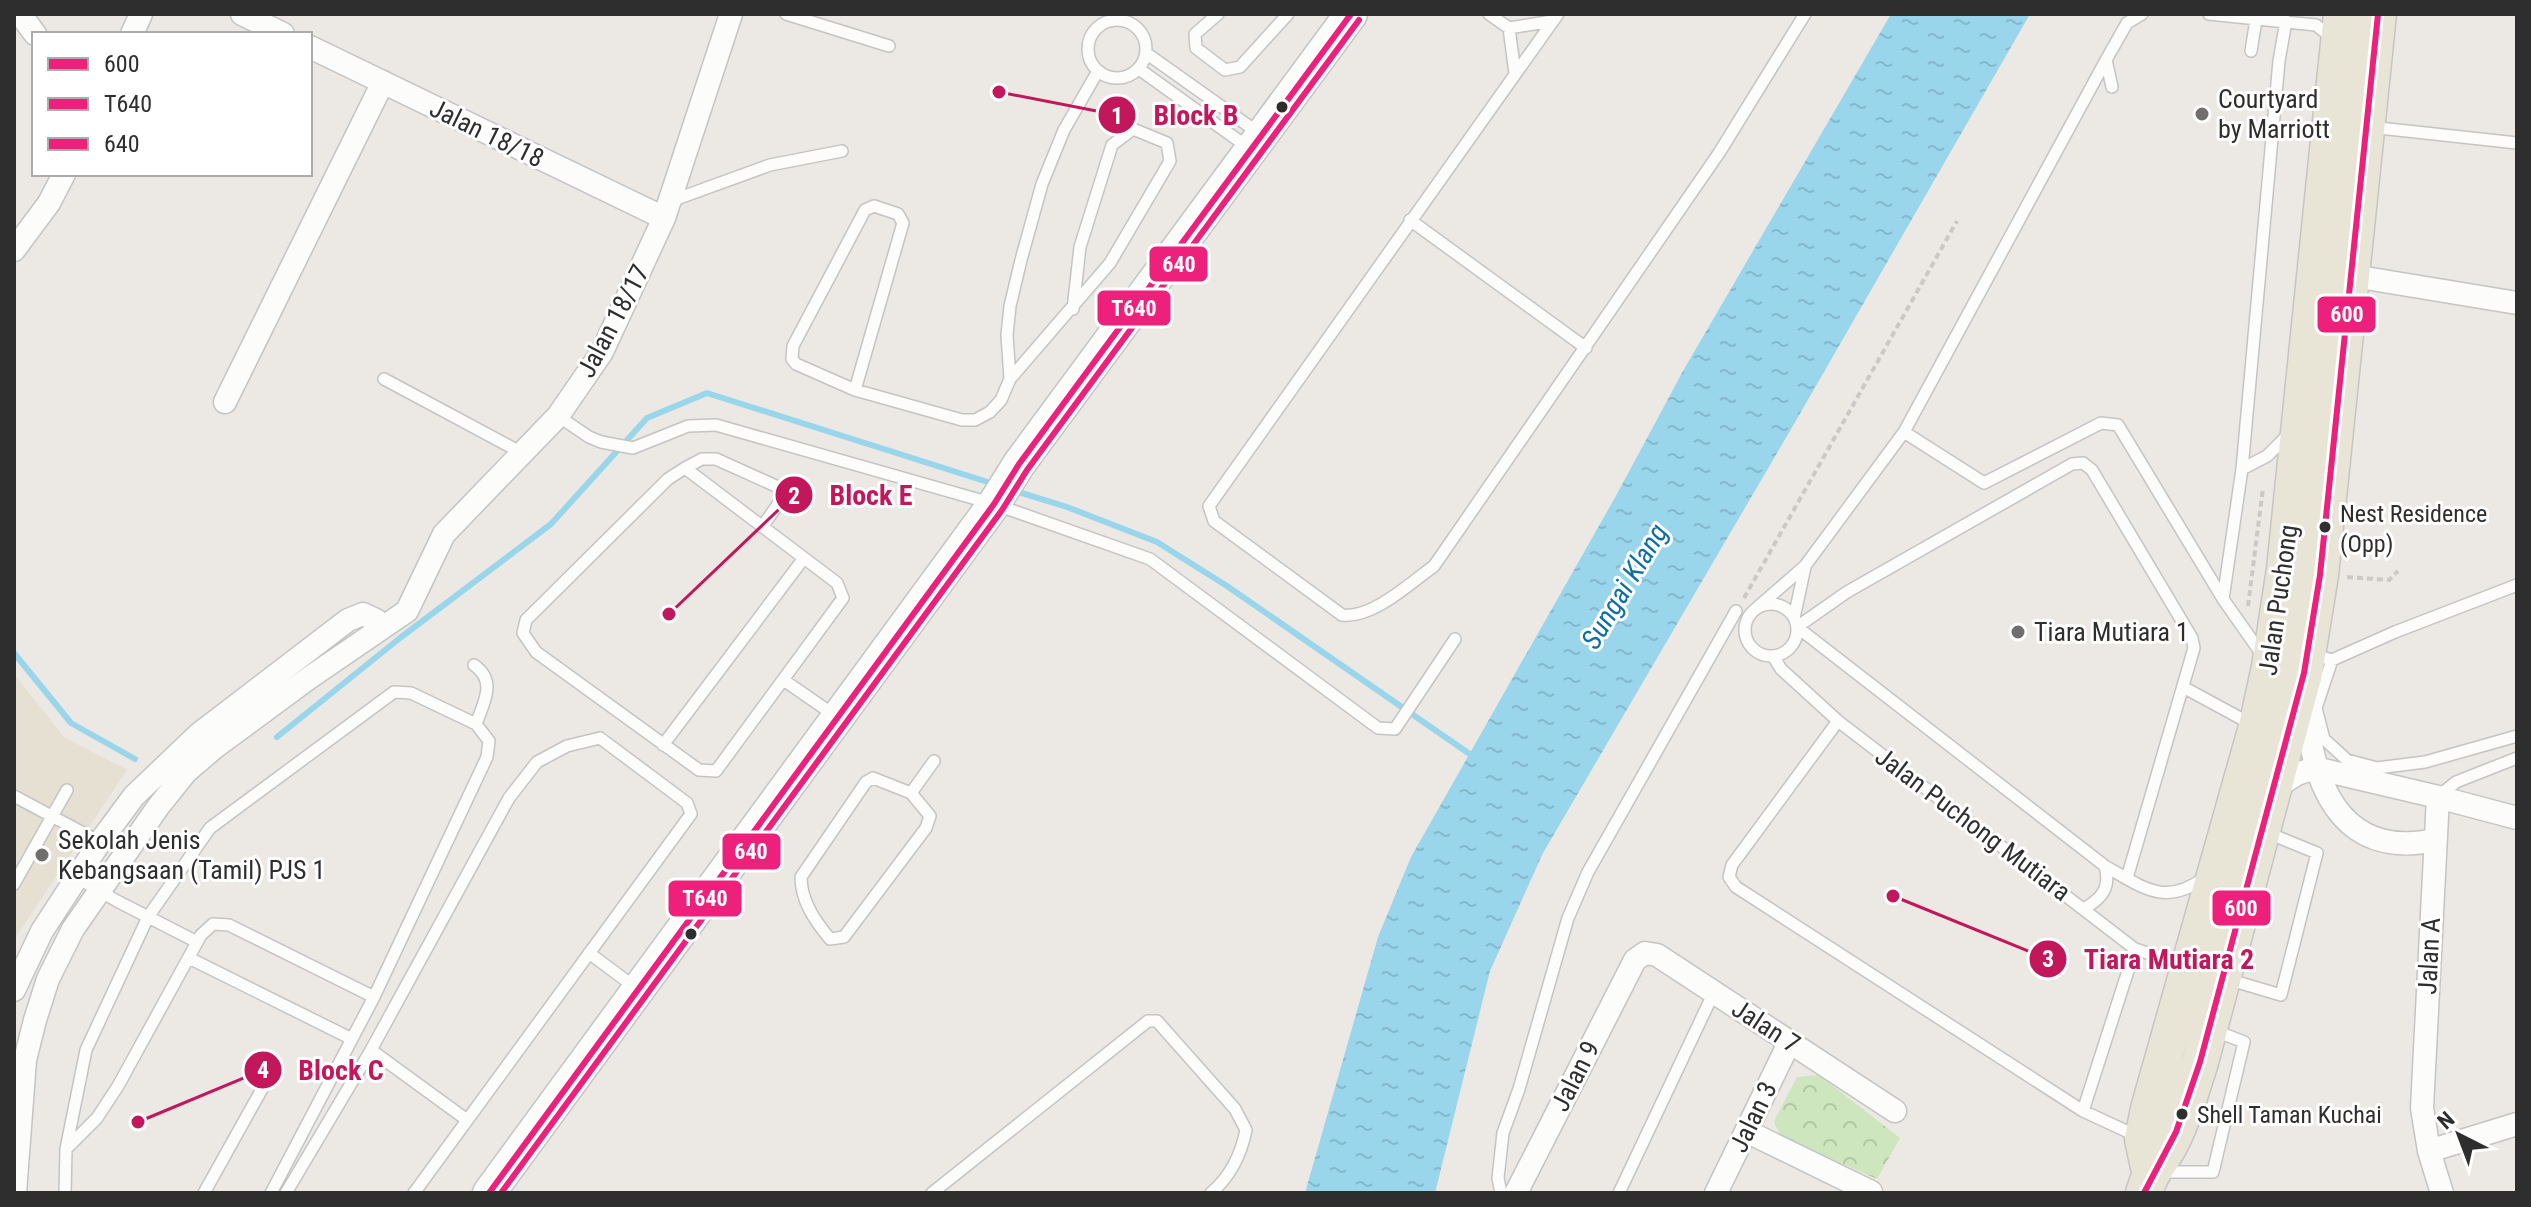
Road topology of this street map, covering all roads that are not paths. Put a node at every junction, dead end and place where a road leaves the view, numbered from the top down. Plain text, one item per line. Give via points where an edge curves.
1 (20, 14) edge
2 (242, 14) edge
3 (731, 14) edge
4 (786, 14) edge
5 (1218, 14) edge
6 (1288, 14) edge
7 (1351, 14) edge
8 (1489, 14) edge
9 (1805, 14) edge
10 (2142, 14) edge
11 (2209, 14) edge
12 (2378, 14) edge
13 (1134, 18) edge
14 (1555, 18) edge
15 (2256, 20) junction
16 (2286, 21) junction
17 (1509, 28) junction
18 (2340, 31) edge
19 (34, 32) edge
20 (279, 32) edge
21 (889, 46) dead end
22 (312, 48) edge
23 (2251, 51) dead end
24 (1146, 53) junction
25 (2106, 60) junction
26 (1139, 69) junction
27 (1098, 71) junction
28 (1515, 73) junction
29 (383, 82) junction
30 (2112, 87) dead end
31 (2366, 126) junction
32 (2517, 143) edge
33 (1258, 144) junction
34 (842, 151) dead end
35 (63, 176) edge
36 (667, 210) junction
37 (1410, 220) junction
38 (14, 250) edge
39 (2332, 273) junction
40 (2517, 303) edge
41 (1073, 309) junction
42 (1586, 348) junction
43 (384, 379) dead end
44 (1010, 379) junction
45 (855, 390) junction
46 (225, 402) dead end
47 (558, 416) junction
48 (2299, 424) junction
49 (1904, 432) junction
50 (522, 453) junction
51 (685, 468) junction
52 (2242, 469) junction
53 (994, 504) junction
54 (762, 527) junction
55 (804, 558) junction
56 (1805, 566) junction
57 (2517, 585) edge
58 (2223, 599) junction
59 (1758, 607) junction
60 (1736, 611) road end
61 (1795, 622) junction
62 (1455, 639) dead end
63 (1773, 656) junction
64 (2304, 663) junction
65 (474, 665) dead end
66 (785, 681) junction
67 (2183, 687) junction
68 (838, 718) junction
69 (1838, 721) junction
70 (476, 724) junction
71 (2257, 727) junction
72 (2517, 736) edge
73 (207, 741) junction
74 (663, 745) junction
75 (2517, 758) edge
76 (934, 761) dead end
77 (2315, 768) junction
78 (2380, 775) junction
79 (2275, 788) junction
80 (67, 790) dead end
81 (911, 793) junction
82 (14, 796) edge
83 (2438, 797) junction
84 (52, 816) junction
85 (2517, 818) edge
86 (2263, 831) junction
87 (2435, 840) junction
88 (100, 842) junction
89 (2105, 866) junction
90 (2217, 867) junction
91 (76, 877) junction
92 (2127, 878) junction
93 (14, 884) edge
94 (99, 891) junction
95 (2084, 909) junction
96 (148, 917) junction
97 (197, 942) junction
98 (2135, 949) junction
99 (589, 953) junction
100 (189, 958) junction
101 (1635, 960) joint
102 (2206, 972) junction
103 (14, 990) edge
104 (638, 990) junction
105 (1714, 992) junction
106 (374, 997) junction
107 (2209, 1029) junction
108 (352, 1039) junction
109 (1790, 1041) junction
110 (371, 1050) junction
111 (272, 1071) dead end
112 (1895, 1111) dead end
113 (2083, 1111) junction
114 (467, 1120) junction
115 (2517, 1124) edge
116 (1746, 1131) junction
117 (66, 1149) junction
118 (2429, 1151) junction
119 (2146, 1168) edge
120 (1871, 1192) edge
121 (15, 1193) edge
122 (65, 1193) edge
123 (204, 1193) edge
124 (271, 1193) edge
125 (286, 1193) edge
126 (414, 1193) edge
127 (489, 1193) edge
128 (932, 1193) edge
129 (1211, 1193) edge
130 (1501, 1193) edge
131 (1516, 1193) edge
132 (1619, 1193) edge
133 (1716, 1193) edge
134 (2442, 1193) edge

1 - 19 street
2 - 20 street
3 - 36 street, Jalan 18/17
4 - 21 lane
5 - 6 lane via 1195,34 1196,48 1225,70 1240,67
7 - 33 main road
8 - 17 lane
9 - 42 lane via 1719,153
10 - 25 lane via 2127,23
11 - 15 lane
12 - 31 main road, Jalan Puchong
13 - 24 lane
13 - 27 lane via 1106,21 1090,36 1088,52
14 - 17 lane
14 - 28 lane
15 - 16 lane
15 - 23 lane
16 - 18 lane
16 - 52 lane
17 - 28 lane
18 - 39 main road, Jalan Puchong
22 - 29 street, Jalan 18/18
24 - 26 lane
24 - 33 lane
25 - 30 lane
25 - 49 lane
26 - 27 lane via 1122,78
26 - 33 lane
27 - 44 lane via 1064,130 1042,184 1010,306
28 - 37 lane
29 - 36 street, Jalan 18/18
29 - 46 street
31 - 32 lane
31 - 39 main road, Jalan Puchong
33 - 53 main road
34 - 36 lane via 770,165
35 - 38 street
36 - 47 street, Jalan 18/17 via 602,352
37 - 42 lane
37 - 42 lane via 1209,506 1214,521 1342,615 1371,611 1434,566
39 - 40 street
39 - 48 main road, Jalan Puchong
39 - 64 main road, Jalan Puchong via 2320,575
41 - 41 lane via 1110,263 1170,161 1167,143 1133,129 1112,145 1080,247
41 - 44 lane
43 - 50 lane
44 - 45 lane via 1001,400 975,420
45 - 45 lane via 796,364 793,346 865,210 874,206 898,214 903,223
47 - 50 street, Jalan 18/17
47 - 53 lane via 601,442 633,448 688,426 716,425
48 - 52 lane via 2267,456
48 - 64 main road, Jalan Puchong via 2285,569
49 - 56 lane
49 - 58 lane via 1984,483 2101,423 2118,425
50 - 73 street, Jalan 18/17 via 444,534 407,611
51 - 54 lane
51 - 54 lane via 716,459 778,487 781,500
51 - 74 lane via 526,620 523,633 536,652
52 - 58 lane
53 - 62 lane via 1150,559 1378,728 1395,729
53 - 68 main road
54 - 55 lane
55 - 66 lane via 837,583 843,598
55 - 74 lane
56 - 59 lane
56 - 61 lane
57 - 64 lane
58 - 64 lane
59 - 61 lane via 1778,605
59 - 63 lane via 1746,623 1748,643
60 - 130 lane via 1588,872 1568,918 1503,1133
61 - 63 lane via 1791,647
61 - 67 lane via 2072,464 2083,463 2192,638
61 - 89 lane, Jalan Puchong Mutiara
63 - 69 lane, Jalan Puchong Mutiara
64 - 71 main road, Jalan Puchong
64 - 77 street
64 - 78 lane via 2324,739 2347,760
64 - 79 main road, Jalan Puchong
65 - 70 lane via 488,686
66 - 68 lane
66 - 74 lane via 716,771 699,770
67 - 71 lane
67 - 92 lane
68 - 104 main road
69 - 95 lane, Jalan Puchong Mutiara
69 - 113 lane via 1732,865 1729,877 1736,887
70 - 96 lane via 411,693 394,692 210,828
70 - 106 lane via 489,741 487,757
71 - 90 main road, Jalan Puchong
72 - 78 lane
73 - 88 street via 134,796
73 - 94 street
75 - 83 lane via 2456,782
76 - 81 lane
77 - 78 street
77 - 79 street
77 - 87 street via 2330,802 2366,834 2385,843
78 - 83 street
79 - 86 main road, Jalan Puchong
80 - 84 lane
81 - 81 lane via 928,811 926,828 844,937 830,939 801,890 801,877 866,782 873,778
82 - 84 lane
83 - 85 street
83 - 87 street, Jalan A
84 - 88 lane
84 - 93 lane
86 - 102 main road, Jalan Puchong
86 - 102 lane, Jalan Puchong Mutiara via 2317,853 2281,995
87 - 118 street, Jalan A via 2422,1108
88 - 91 street
89 - 92 lane, Jalan Puchong Mutiara
89 - 95 lane via 2107,889
90 - 92 lane, Jalan Puchong Mutiara via 2201,881 2167,894
90 - 102 main road, Jalan Puchong
91 - 94 lane
91 - 103 street
94 - 96 lane
94 - 121 street via 48,979 35,1020 25,1060
95 - 98 lane, Jalan Puchong Mutiara
96 - 97 lane
96 - 117 lane via 86,1050
97 - 100 lane
97 - 106 lane via 213,924 229,925
98 - 102 lane, Jalan Puchong Mutiara
98 - 113 lane
99 - 104 lane
99 - 110 lane via 691,814 687,803 600,738 567,746 537,762 509,798
99 - 114 lane
100 - 108 lane
100 - 117 lane via 118,1086 97,1118
101 - 105 street, Jalan 7 via 1645,953 1657,955
101 - 131 street, Jalan 9
102 - 107 main road, Jalan Puchong
102 - 119 main road, Jalan Puchong via 2149,1109
104 - 127 main road
105 - 109 street, Jalan 7
105 - 132 lane
106 - 108 lane
107 - 119 main road, Jalan Puchong via 2170,1145
107 - 119 lane via 2244,1042 2213,1172
108 - 124 lane
109 - 112 street, Jalan 7
109 - 116 street, Jalan 3
110 - 114 lane
110 - 125 lane
111 - 123 lane
113 - 119 lane
114 - 126 lane
115 - 118 street
116 - 120 street
116 - 133 street, Jalan 3
117 - 122 lane
118 - 134 street, Jalan A
128 - 129 lane via 1148,1021 1167,1030 1235,1109 1246,1130 1242,1151

